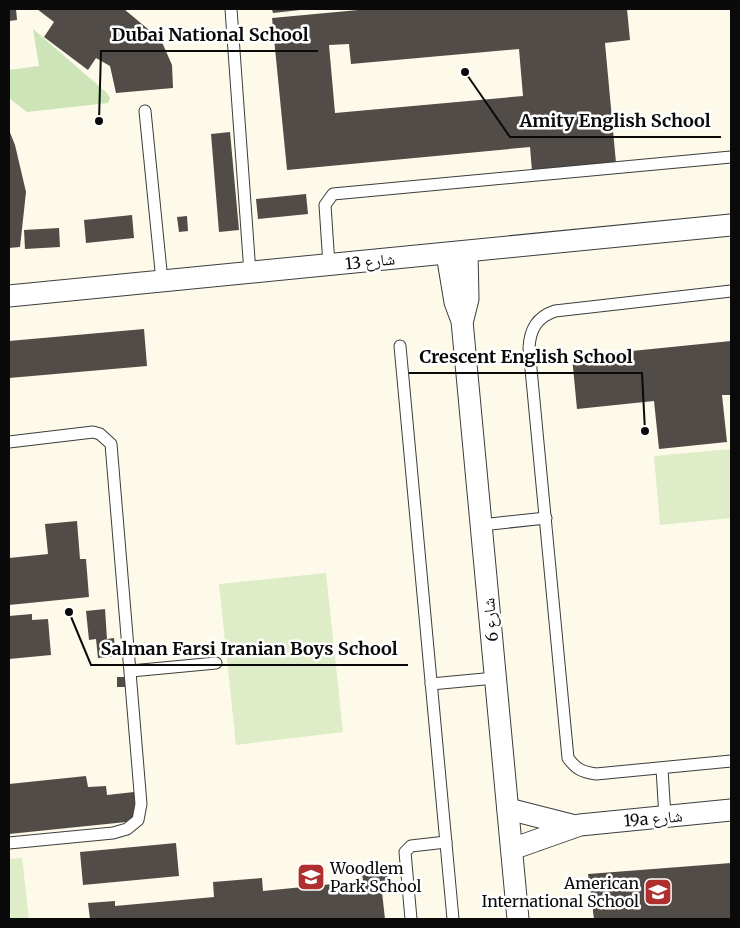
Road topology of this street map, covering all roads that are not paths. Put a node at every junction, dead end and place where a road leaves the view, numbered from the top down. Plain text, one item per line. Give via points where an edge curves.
1 (231, 9) edge
2 (146, 111) dead end
3 (731, 157) edge
4 (731, 225) edge
5 (457, 253) junction
6 (330, 265) junction
7 (250, 273) junction
8 (162, 281) junction
9 (731, 291) edge
10 (9, 296) edge
11 (400, 346) dead end
12 (9, 442) edge
13 (546, 518) junction
14 (481, 525) junction
15 (216, 663) dead end
16 (131, 671) junction
17 (495, 678) junction
18 (431, 684) junction
19 (731, 761) edge
20 (662, 770) junction
21 (508, 809) junction
22 (731, 810) edge
23 (665, 817) junction
24 (575, 826) junction
25 (446, 842) junction
26 (9, 843) edge
27 (512, 849) junction
28 (411, 919) edge
29 (453, 919) edge
30 (518, 919) edge

1 - 7 lane
2 - 8 lane
3 - 6 lane via 333,194 325,205
4 - 5 street, شارع 13
5 - 6 street, شارع 13
5 - 14 street, شارع 6 via 468,299 462,321
6 - 7 street, شارع 13
7 - 8 street, شارع 13
8 - 10 street, شارع 13
9 - 13 lane via 555,311 535,324 529,348
11 - 18 lane
12 - 16 lane via 93,432 111,444
13 - 14 lane
13 - 20 lane via 568,758 584,773
14 - 17 street, شارع 6
15 - 16 lane
16 - 26 lane via 141,804 138,820 127,829 113,833
17 - 18 lane
17 - 21 street, شارع 6
18 - 25 lane
19 - 20 lane
20 - 23 lane
21 - 24 street, 19a شارع
21 - 27 street, شارع 6
22 - 23 street, 19a شارع
23 - 24 street, 19a شارع
24 - 27 street, 19a شارع
25 - 28 lane via 411,846 405,852
25 - 29 lane
27 - 30 street, شارع 6

